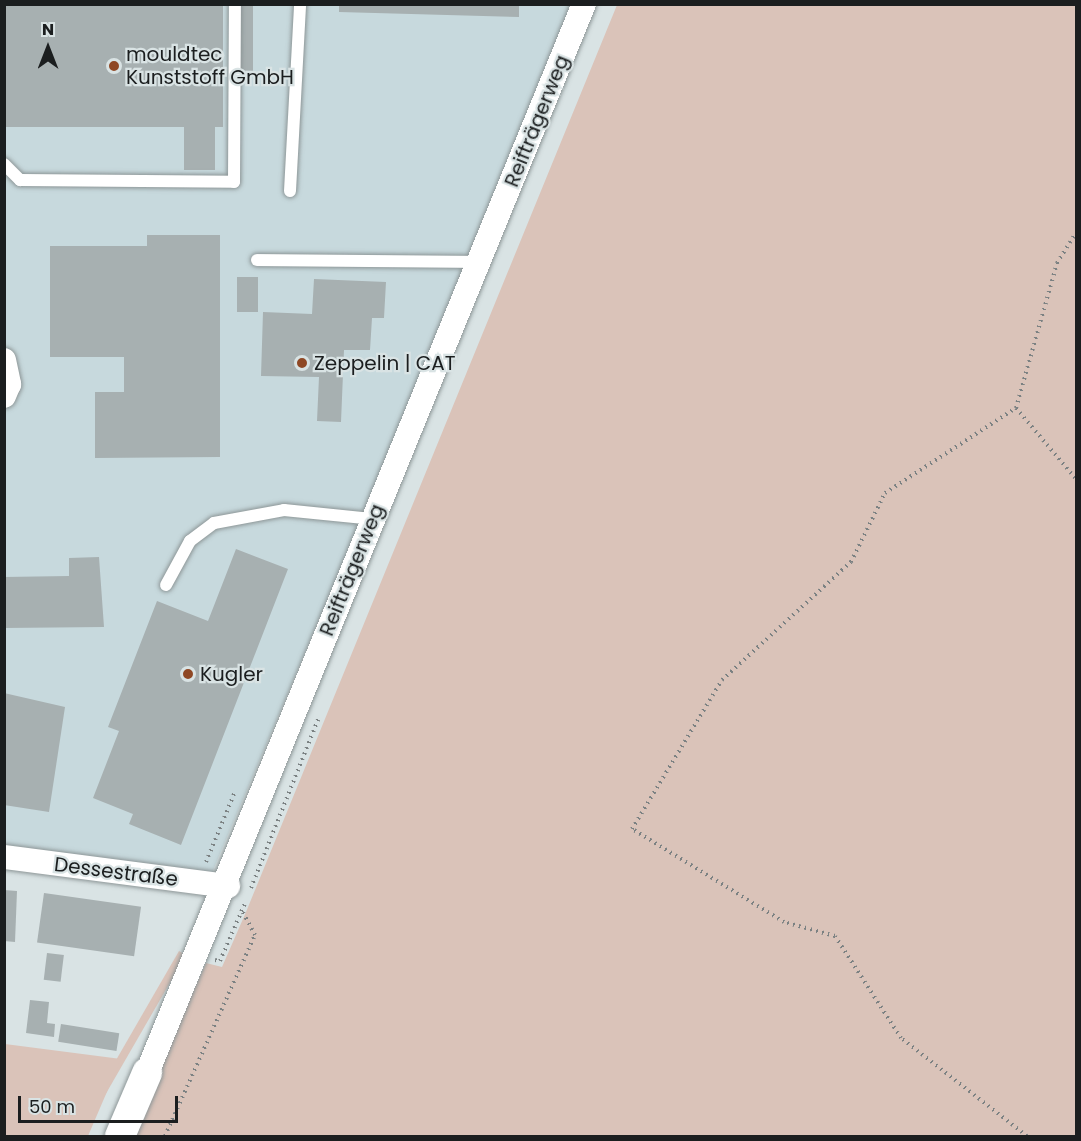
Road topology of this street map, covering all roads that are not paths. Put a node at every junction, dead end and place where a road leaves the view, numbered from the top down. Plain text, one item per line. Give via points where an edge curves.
1 (235, 4) edge
2 (300, 4) edge
3 (584, 4) edge
4 (4, 164) edge
5 (290, 191) dead end
6 (257, 260) dead end
7 (480, 262) junction
8 (4, 360) edge
9 (4, 396) edge
10 (372, 519) junction
11 (166, 585) dead end
12 (4, 857) edge
13 (228, 886) junction
14 (147, 1073) joint
15 (120, 1137) edge

1 - 4 lane via 234,182 20,180
2 - 5 lane
3 - 7 street, Reifträgerweg
6 - 7 lane
7 - 10 street, Reifträgerweg
8 - 9 street via 9,384
10 - 11 lane via 285,510 214,523 190,541
10 - 13 street, Reifträgerweg
12 - 13 street, Dessestraße
13 - 14 street, Reifträgerweg
14 - 15 street, Reifträgerweg

